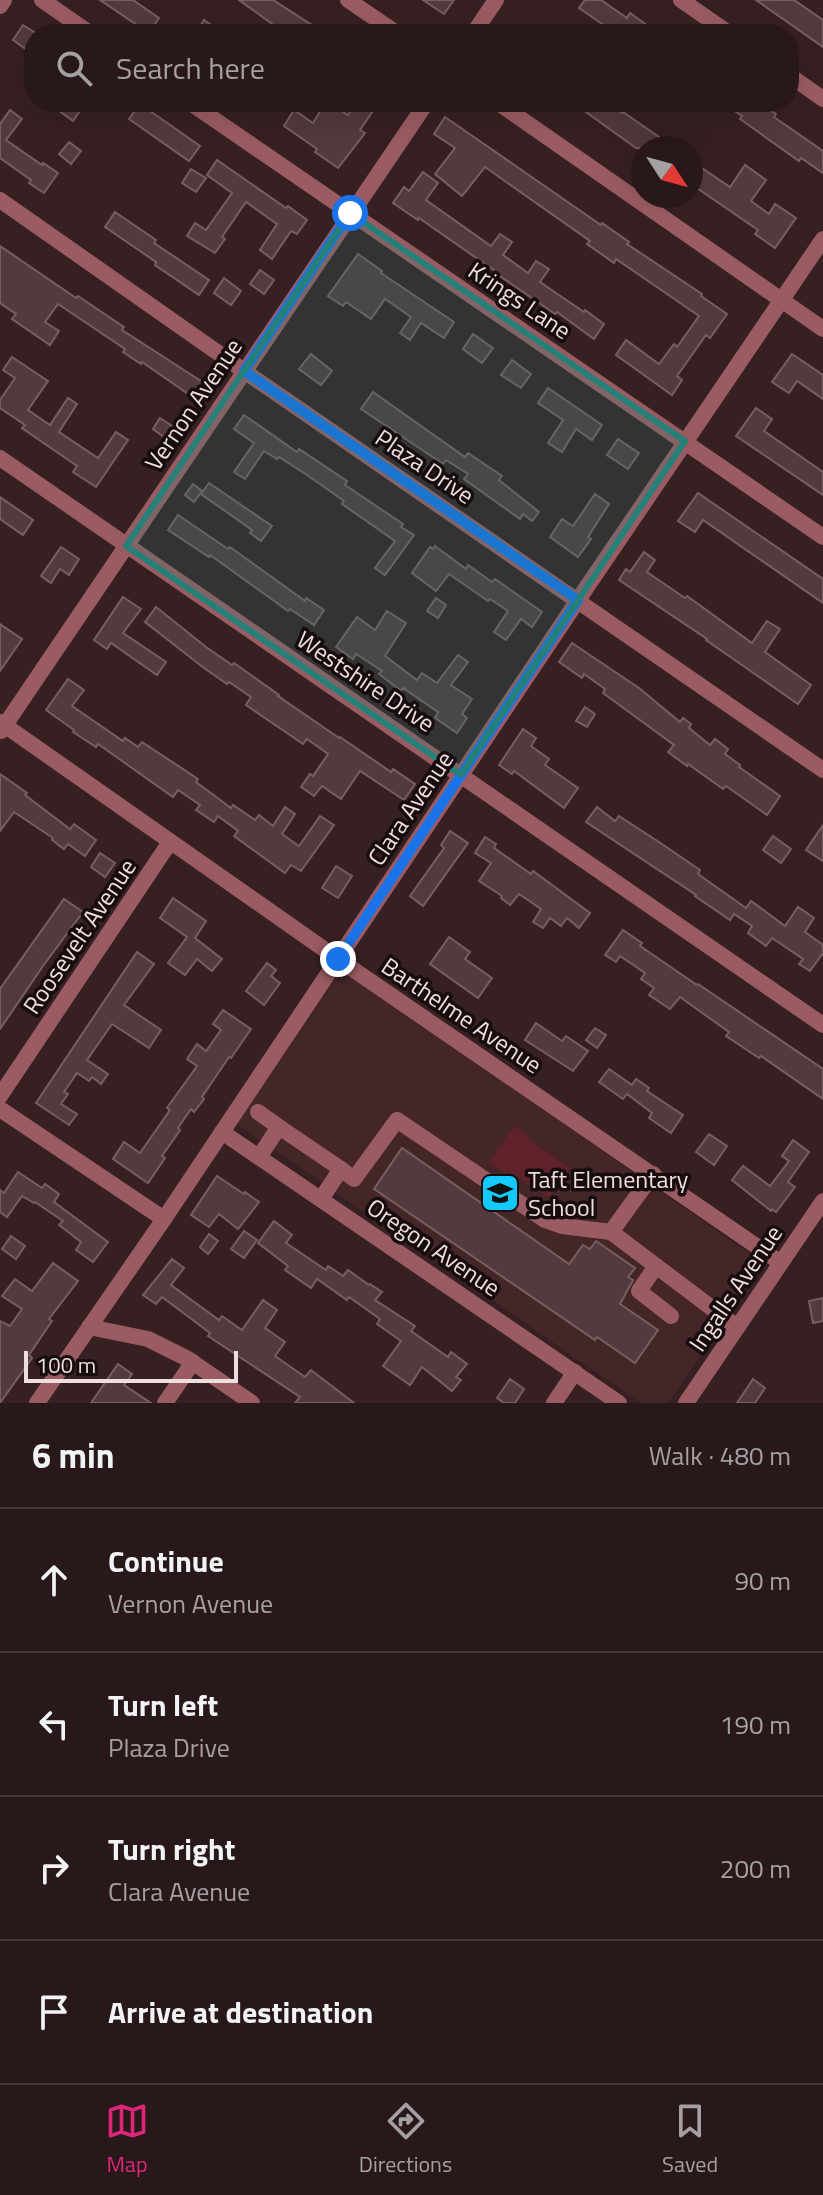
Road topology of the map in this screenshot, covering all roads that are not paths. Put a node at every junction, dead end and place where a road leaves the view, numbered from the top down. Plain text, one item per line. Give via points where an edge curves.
1 (4, 0) edge
2 (42, 0) edge
3 (348, 0) edge
4 (496, 0) edge
5 (681, 0) edge
6 (0, 6) edge
7 (77, 24) edge
8 (383, 24) edge
9 (480, 24) edge
10 (716, 24) edge
11 (799, 82) edge
12 (823, 99) edge
13 (204, 112) edge
14 (420, 112) edge
15 (511, 112) edge
16 (0, 200) edge
17 (350, 213) junction
18 (823, 239) edge
19 (781, 300) junction
20 (823, 329) edge
21 (244, 371) junction
22 (685, 441) junction
23 (0, 458) edge
24 (823, 537) edge
25 (126, 546) junction
26 (578, 600) junction
27 (2, 727) edge
28 (823, 770) edge
29 (461, 775) junction
30 (170, 842) junction
31 (338, 959) junction
32 (823, 1025) edge
33 (0, 1096) edge
34 (258, 1112) dead end
35 (5, 1113) edge
36 (279, 1127) junction
37 (0, 1131) edge
38 (222, 1132) junction
39 (259, 1157) junction
40 (348, 1174) junction
41 (653, 1174) junction
42 (321, 1199) junction
43 (823, 1201) edge
44 (164, 1219) junction
45 (611, 1232) junction
46 (781, 1263) junction
47 (656, 1266) junction
48 (671, 1316) dead end
49 (89, 1327) junction
50 (737, 1327) junction
51 (193, 1362) junction
52 (575, 1372) junction
53 (37, 1403) edge
54 (165, 1403) edge
55 (252, 1403) edge
56 (554, 1403) edge
57 (619, 1403) edge
58 (686, 1403) edge

1 - 6 street
2 - 7 street
3 - 8 street
4 - 9 street
5 - 10 street
11 - 12 street
13 - 17 street, Krings Lane
14 - 17 street, Vernon Avenue
15 - 19 street
16 - 21 street, Plaza Drive
17 - 21 street, Vernon Avenue
17 - 22 street, Krings Lane
18 - 19 street, Clara Avenue
19 - 20 street
19 - 22 street, Clara Avenue
21 - 25 street, Vernon Avenue
21 - 26 street, Plaza Drive
22 - 24 street, Krings Lane
22 - 26 street, Clara Avenue
23 - 25 street, Westshire Drive
25 - 27 street, Vernon Avenue
25 - 29 street, Westshire Drive
26 - 28 street, Plaza Drive
26 - 29 street, Clara Avenue
27 - 30 street, Barthelme Avenue
29 - 31 street, Clara Avenue
29 - 32 street, Westshire Drive
30 - 31 street, Barthelme Avenue
30 - 33 street, Roosevelt Avenue
31 - 38 street, Clara Avenue
31 - 41 street, Barthelme Avenue
34 - 36 street
35 - 37 street
35 - 44 street
36 - 39 street
36 - 40 street
38 - 39 street, Oregon Avenue
38 - 44 street, Clara Avenue
39 - 42 street, Oregon Avenue
40 - 42 street
40 - 45 street via 397,1120 545,1220
41 - 45 street
41 - 46 street, Barthelme Avenue
42 - 52 street, Oregon Avenue
43 - 46 street, Ingalls Avenue
44 - 49 street, Clara Avenue
45 - 47 street
46 - 50 street, Ingalls Avenue
47 - 48 street via 639,1291
47 - 50 street
49 - 51 street via 148,1339
49 - 53 street, Clara Avenue
50 - 58 street, Ingalls Avenue
51 - 54 street
51 - 55 street
52 - 56 street
52 - 57 street, Oregon Avenue

